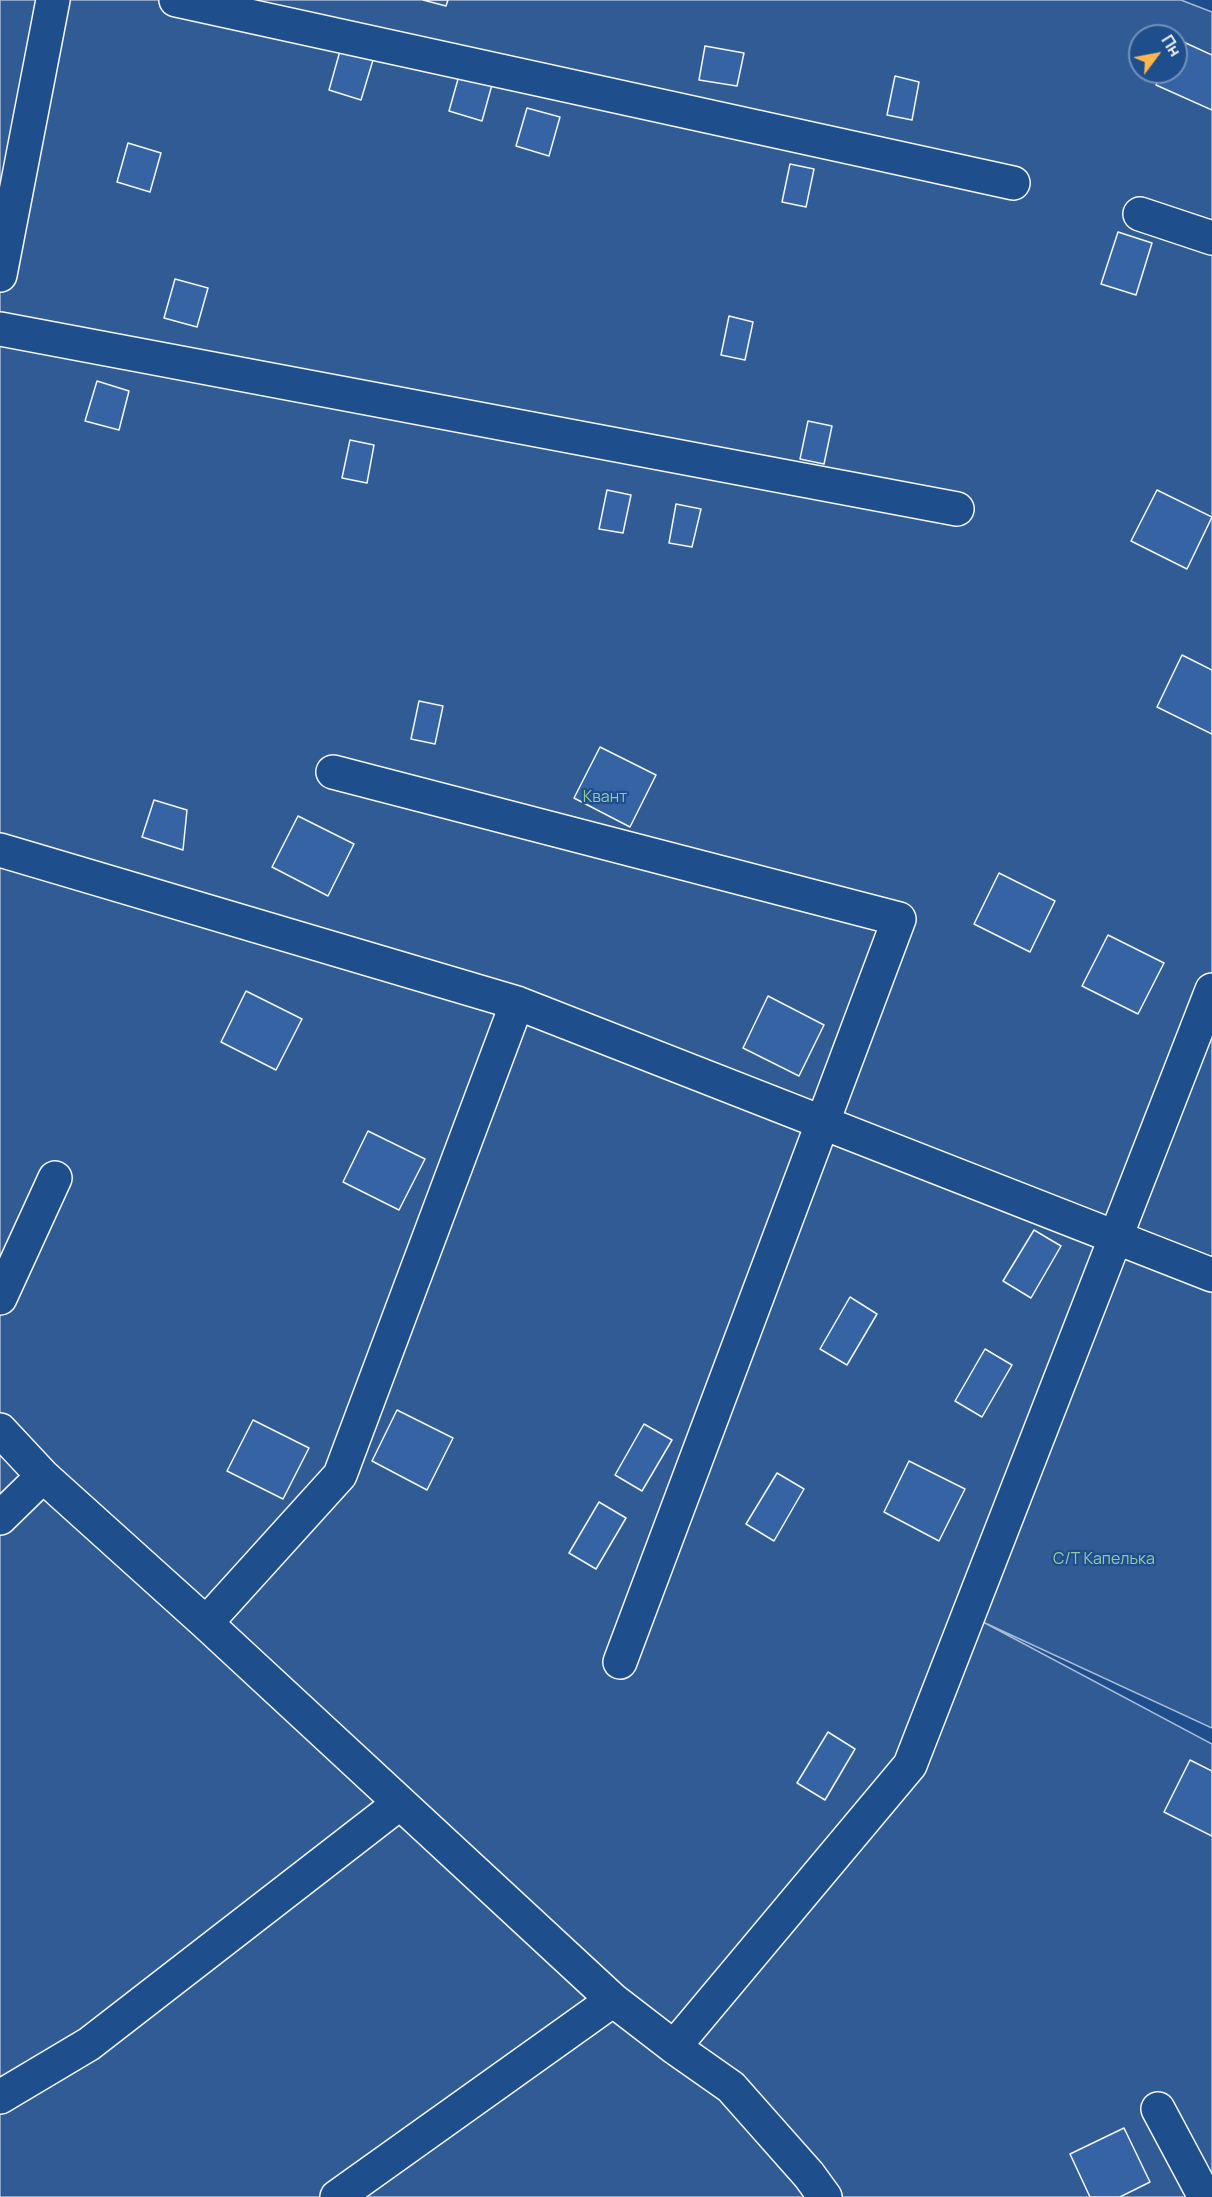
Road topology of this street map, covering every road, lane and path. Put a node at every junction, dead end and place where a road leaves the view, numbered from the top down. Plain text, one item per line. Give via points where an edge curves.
1 (53, 0) edge
2 (176, 0) edge
3 (1013, 183) dead end
4 (1140, 214) dead end
5 (1212, 238) edge
6 (0, 275) edge
7 (0, 329) edge
8 (957, 510) dead end
9 (333, 772) dead end
10 (0, 850) edge
11 (1212, 990) edge
12 (517, 1003) junction
13 (824, 1123) junction
14 (54, 1178) dead end
15 (1115, 1238) junction
16 (1212, 1275) edge
17 (0, 1298) edge
18 (0, 1430) edge
19 (43, 1476) junction
20 (0, 1518) edge
21 (206, 1623) junction
22 (620, 1662) dead end
23 (400, 1803) junction
24 (613, 2000) junction
25 (674, 2047) junction
26 (0, 2097) edge
27 (1158, 2109) dead end
28 (337, 2197) edge
29 (825, 2197) edge
30 (1205, 2197) edge

1 - 6 street
2 - 3 street
4 - 5 street
7 - 8 street
9 - 13 street via 899,919
10 - 12 street
11 - 15 street
12 - 13 street
12 - 21 street via 340,1475
13 - 15 street
13 - 22 street
14 - 17 street
15 - 16 street
15 - 25 street via 910,1765
18 - 19 street
19 - 20 street
19 - 21 street
21 - 23 street
23 - 24 street
23 - 26 street via 89,2044
24 - 25 street
24 - 28 street
25 - 29 street via 731,2087
27 - 30 street

